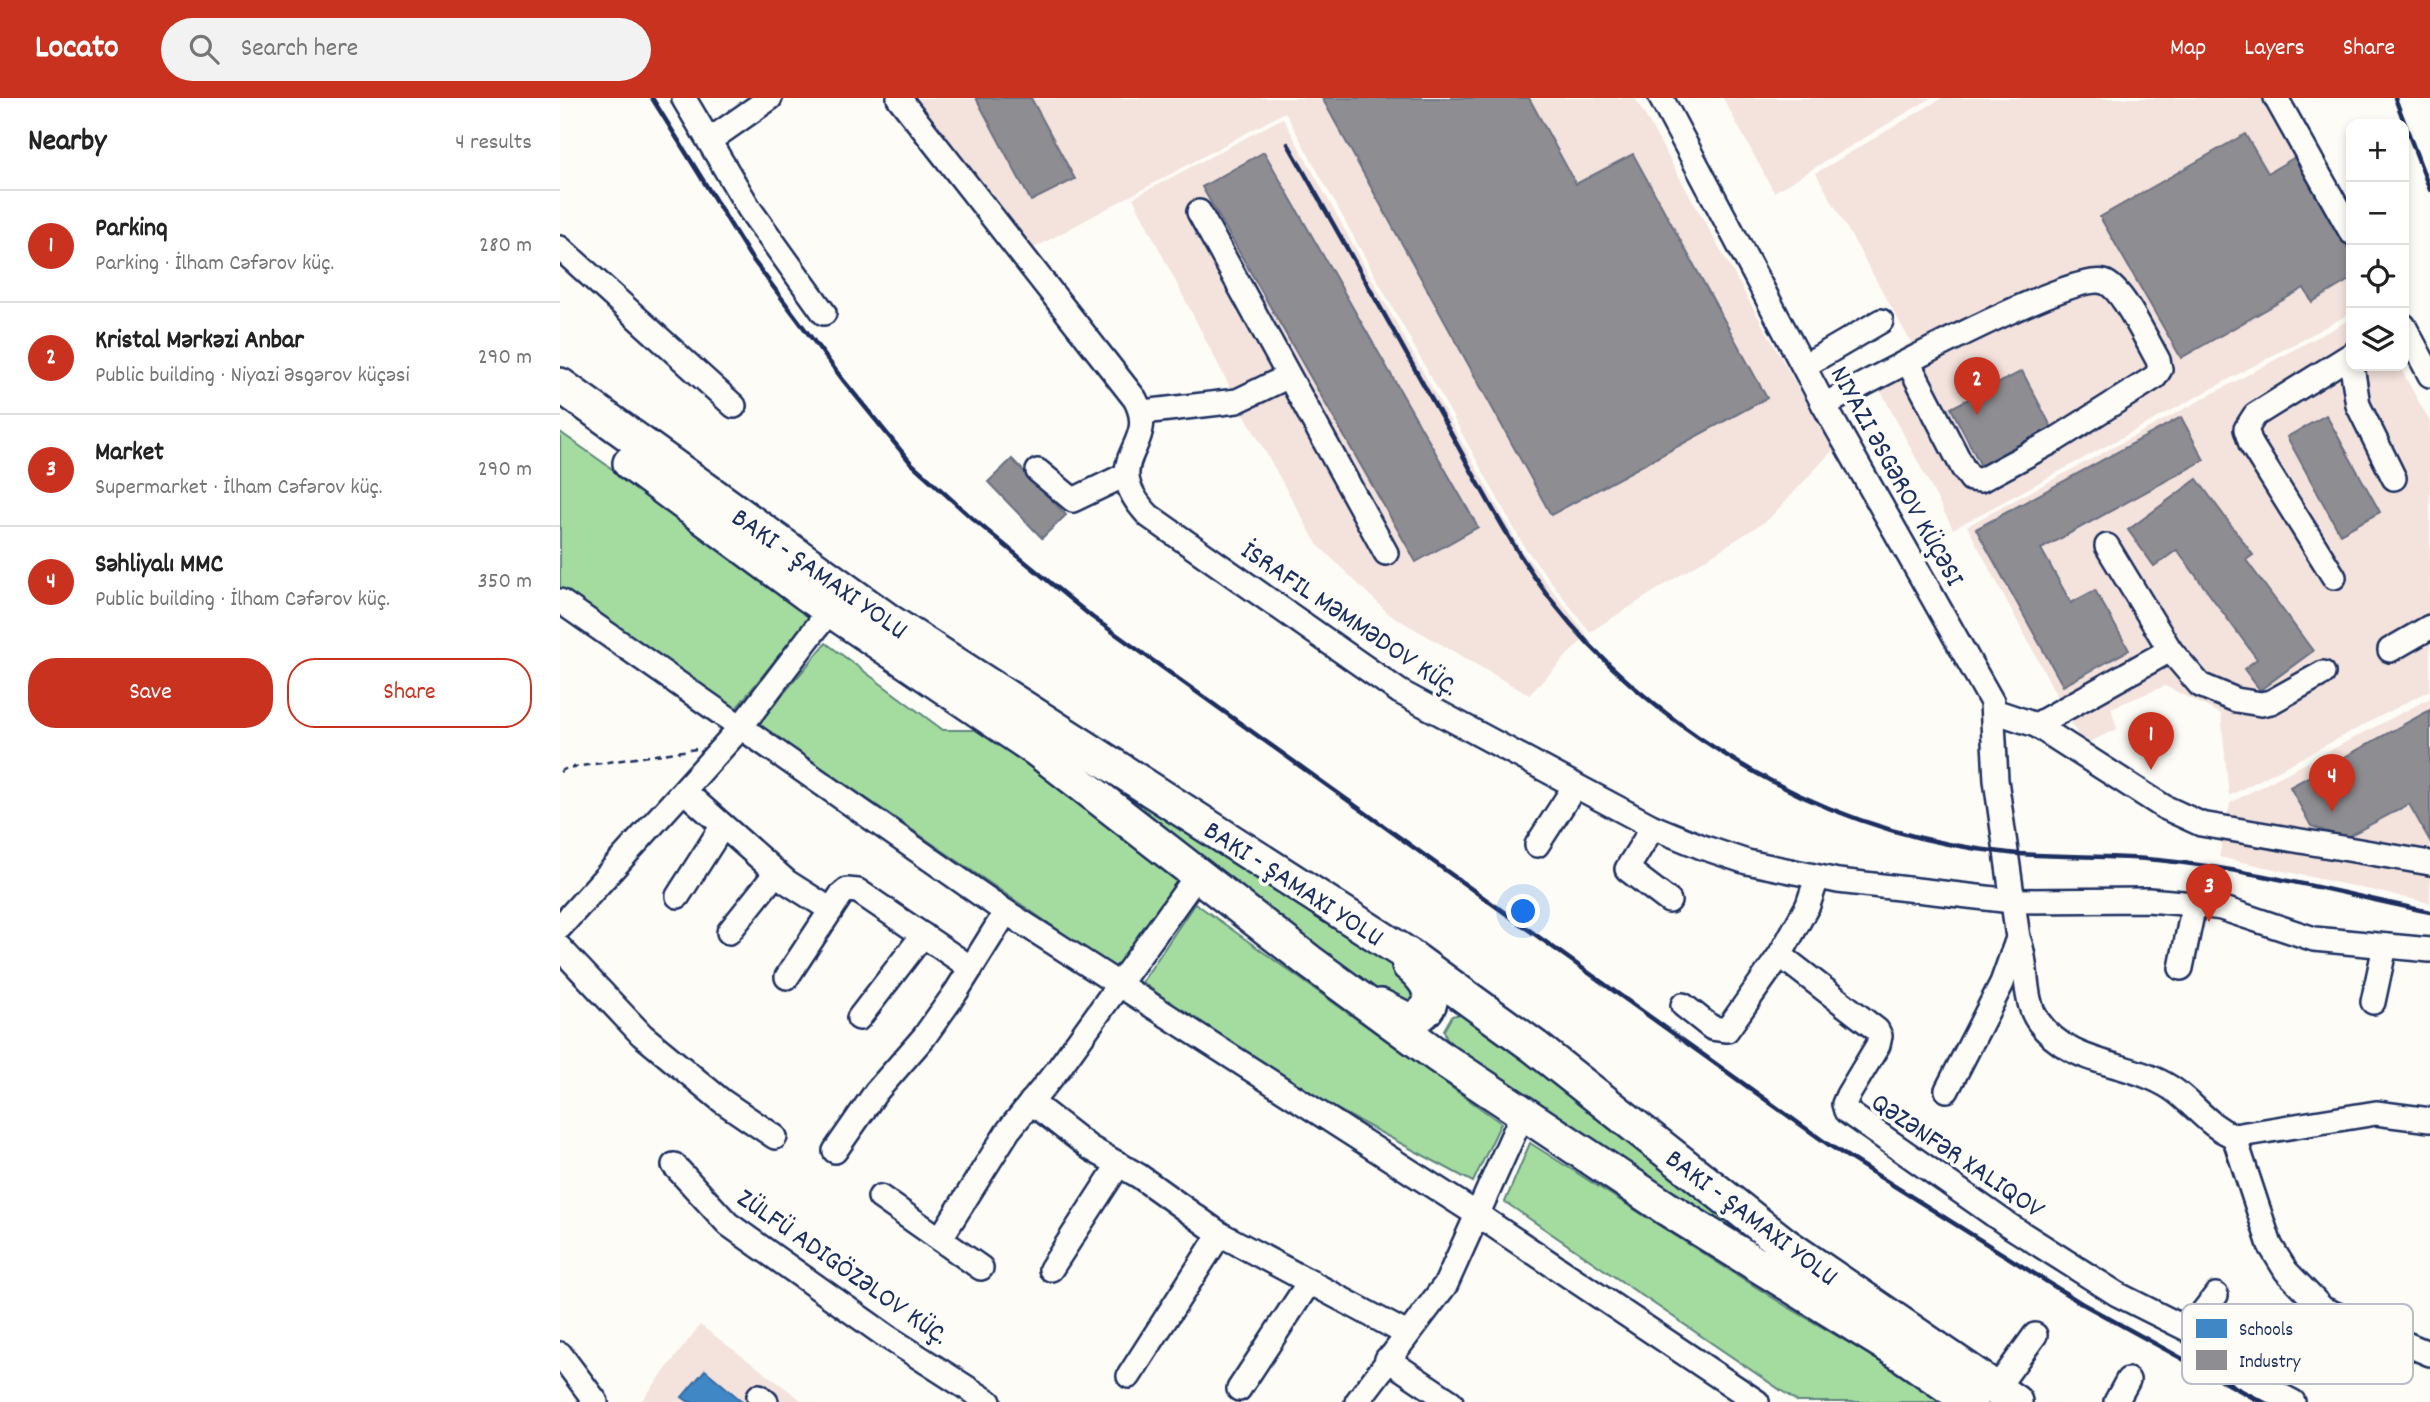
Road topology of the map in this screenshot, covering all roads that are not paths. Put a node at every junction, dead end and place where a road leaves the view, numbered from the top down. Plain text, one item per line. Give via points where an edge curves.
1 (770, 98) edge
2 (898, 98) edge
3 (1661, 98) edge
4 (2276, 98) edge
5 (684, 99) edge
6 (710, 140) junction
7 (1199, 212) dead end
8 (2346, 223) edge
9 (560, 248) edge
10 (824, 313) dead end
11 (1881, 321) dead end
12 (2409, 339) edge
13 (1908, 362) junction
14 (2346, 362) edge
15 (1804, 366) junction
16 (2353, 371) edge
17 (2430, 375) edge
18 (1287, 377) junction
19 (560, 385) edge
20 (1824, 405) junction
21 (734, 406) dead end
22 (560, 412) edge
23 (1143, 412) junction
24 (1038, 471) dead end
25 (1125, 475) junction
26 (2394, 478) dead end
27 (2107, 546) dead end
28 (1386, 553) dead end
29 (2334, 577) dead end
30 (560, 601) edge
31 (830, 610) junction
32 (2430, 627) edge
33 (2170, 650) junction
34 (2390, 650) dead end
35 (2323, 673) dead end
36 (1994, 711) junction
37 (2036, 725) junction
38 (740, 728) junction
39 (1575, 786) junction
40 (685, 792) junction
41 (722, 827) junction
42 (1653, 827) junction
43 (1537, 845) dead end
44 (2430, 863) edge
45 (776, 873) junction
46 (1198, 874) junction
47 (1817, 878) junction
48 (678, 896) dead end
49 (1669, 901) dead end
50 (2012, 901) junction
51 (2194, 904) junction
52 (831, 910) junction
53 (1006, 912) junction
54 (1349, 917) junction
55 (560, 927) edge
56 (729, 932) dead end
57 (923, 935) junction
58 (2018, 938) junction
59 (2385, 946) junction
60 (560, 948) edge
61 (2430, 950) edge
62 (1780, 955) junction
63 (1310, 962) junction
64 (971, 968) junction
65 (2181, 968) dead end
66 (787, 977) dead end
67 (1119, 984) junction
68 (2374, 1002) dead end
69 (1683, 1005) dead end
70 (859, 1018) dead end
71 (1535, 1047) junction
72 (1947, 1090) dead end
73 (1031, 1102) junction
74 (1512, 1105) junction
75 (2430, 1120) edge
76 (2234, 1136) junction
77 (775, 1137) dead end
78 (835, 1151) dead end
79 (1119, 1164) junction
80 (674, 1165) dead end
81 (880, 1197) dead end
82 (1478, 1215) junction
83 (1220, 1234) junction
84 (940, 1239) junction
85 (981, 1268) dead end
86 (1051, 1269) dead end
87 (1310, 1281) junction
88 (2216, 1295) dead end
89 (2209, 1304) edge
90 (2318, 1304) edge
91 (2182, 1326) edge
92 (1407, 1334) junction
93 (2035, 1335) dead end
94 (2413, 1347) edge
95 (560, 1354) edge
96 (2430, 1354) edge
97 (1387, 1359) junction
98 (1129, 1376) dead end
99 (2128, 1380) dead end
100 (2259, 1384) edge
101 (1239, 1389) dead end
102 (1994, 1397) edge
103 (596, 1402) edge
104 (989, 1402) edge
105 (1357, 1402) edge
106 (1451, 1402) edge
107 (1757, 1402) edge
108 (2116, 1402) edge
109 (2294, 1402) edge

1 - 6 street
2 - 23 street
3 - 15 street, NIYAZI ƏSGƏROV KÜÇƏSI
4 - 8 street
5 - 6 street
6 - 10 street via 750,210
7 - 18 street
9 - 21 street
11 - 15 street
12 - 17 street
13 - 13 street via 2037,300 2094,281 2117,290 2161,369 2055,440 1981,480 1971,479 1963,468
13 - 20 street
14 - 29 street via 2255,415 2246,429
15 - 20 street, NIYAZI ƏSGƏROV KÜÇƏSI
16 - 26 street via 2358,405
18 - 23 street via 1237,401
18 - 28 street
19 - 54 highway via 890,622
20 - 36 street, NIYAZI ƏSGƏROV KÜÇƏSI via 1987,691
22 - 31 highway
23 - 25 street via 1143,425
24 - 25 street via 1073,500
25 - 39 street, İSRAFIL MƏMMƏDOV KÜÇ. via 1129,490 1149,516 1381,680
27 - 33 street
30 - 38 street
31 - 38 street
31 - 46 highway via 1036,749
32 - 34 street
33 - 35 street via 2200,685 2236,700 2271,702
33 - 37 street
36 - 37 street
36 - 50 street, NIYAZI ƏSGƏROV KÜÇƏSI via 1996,780
37 - 44 street via 2164,807 2201,824
38 - 40 street
38 - 53 street
39 - 42 street, İSRAFIL MƏMMƏDOV KÜÇ.
39 - 43 street
40 - 41 street
40 - 55 street
41 - 45 street
41 - 48 street
42 - 47 street, İSRAFIL MƏMMƏDOV KÜÇ. via 1746,862
42 - 49 street via 1627,869
45 - 52 street
45 - 56 street
46 - 63 highway
46 - 67 street
47 - 50 street, İSRAFIL MƏMMƏDOV KÜÇ.
47 - 62 street via 1808,905
50 - 51 street, İSRAFIL MƏMMƏDOV KÜÇ.
50 - 58 street, NIYAZI ƏSGƏROV KÜÇƏSI
51 - 59 street, İSRAFIL MƏMMƏDOV KÜÇ. via 2303,937
51 - 65 street
52 - 57 street via 847,890 858,891
52 - 66 street
53 - 64 street
53 - 67 street
54 - 63 highway via 1425,979 1431,995 1425,1010 1408,1020 1399,1018
54 - 71 highway
57 - 64 street
57 - 70 street
58 - 72 street via 2002,983
58 - 76 street, NIYAZI ƏSGƏROV KÜÇƏSI via 2032,1011 2057,1042 2081,1056 2171,1088 2203,1118
59 - 61 street, İSRAFIL MƏMMƏDOV KÜÇ.
59 - 68 street
60 - 77 street via 642,1035 722,1101
62 - 69 street via 1727,1030 1712,1028
62 - 91 street via 1880,1035 1844,1104 1852,1118 2078,1270
63 - 74 highway
64 - 78 street
67 - 73 street
67 - 82 street
71 - 74 highway via 1464,1007 1454,1005 1438,1018 1434,1034 1438,1041
71 - 102 highway via 1784,1244
73 - 79 street
73 - 84 street
74 - 82 street
74 - 102 highway via 1900,1353
75 - 76 street via 2376,1113
76 - 90 street via 2270,1245
79 - 83 street
79 - 86 street
80 - 104 street via 727,1224
81 - 84 street
82 - 92 street via 1446,1284
82 - 107 street
83 - 87 street
83 - 98 street
84 - 85 street
87 - 92 street
87 - 101 street
88 - 89 street
92 - 97 street
93 - 102 street
94 - 96 street
95 - 103 street
97 - 105 street
97 - 106 street
99 - 108 street
100 - 109 street

